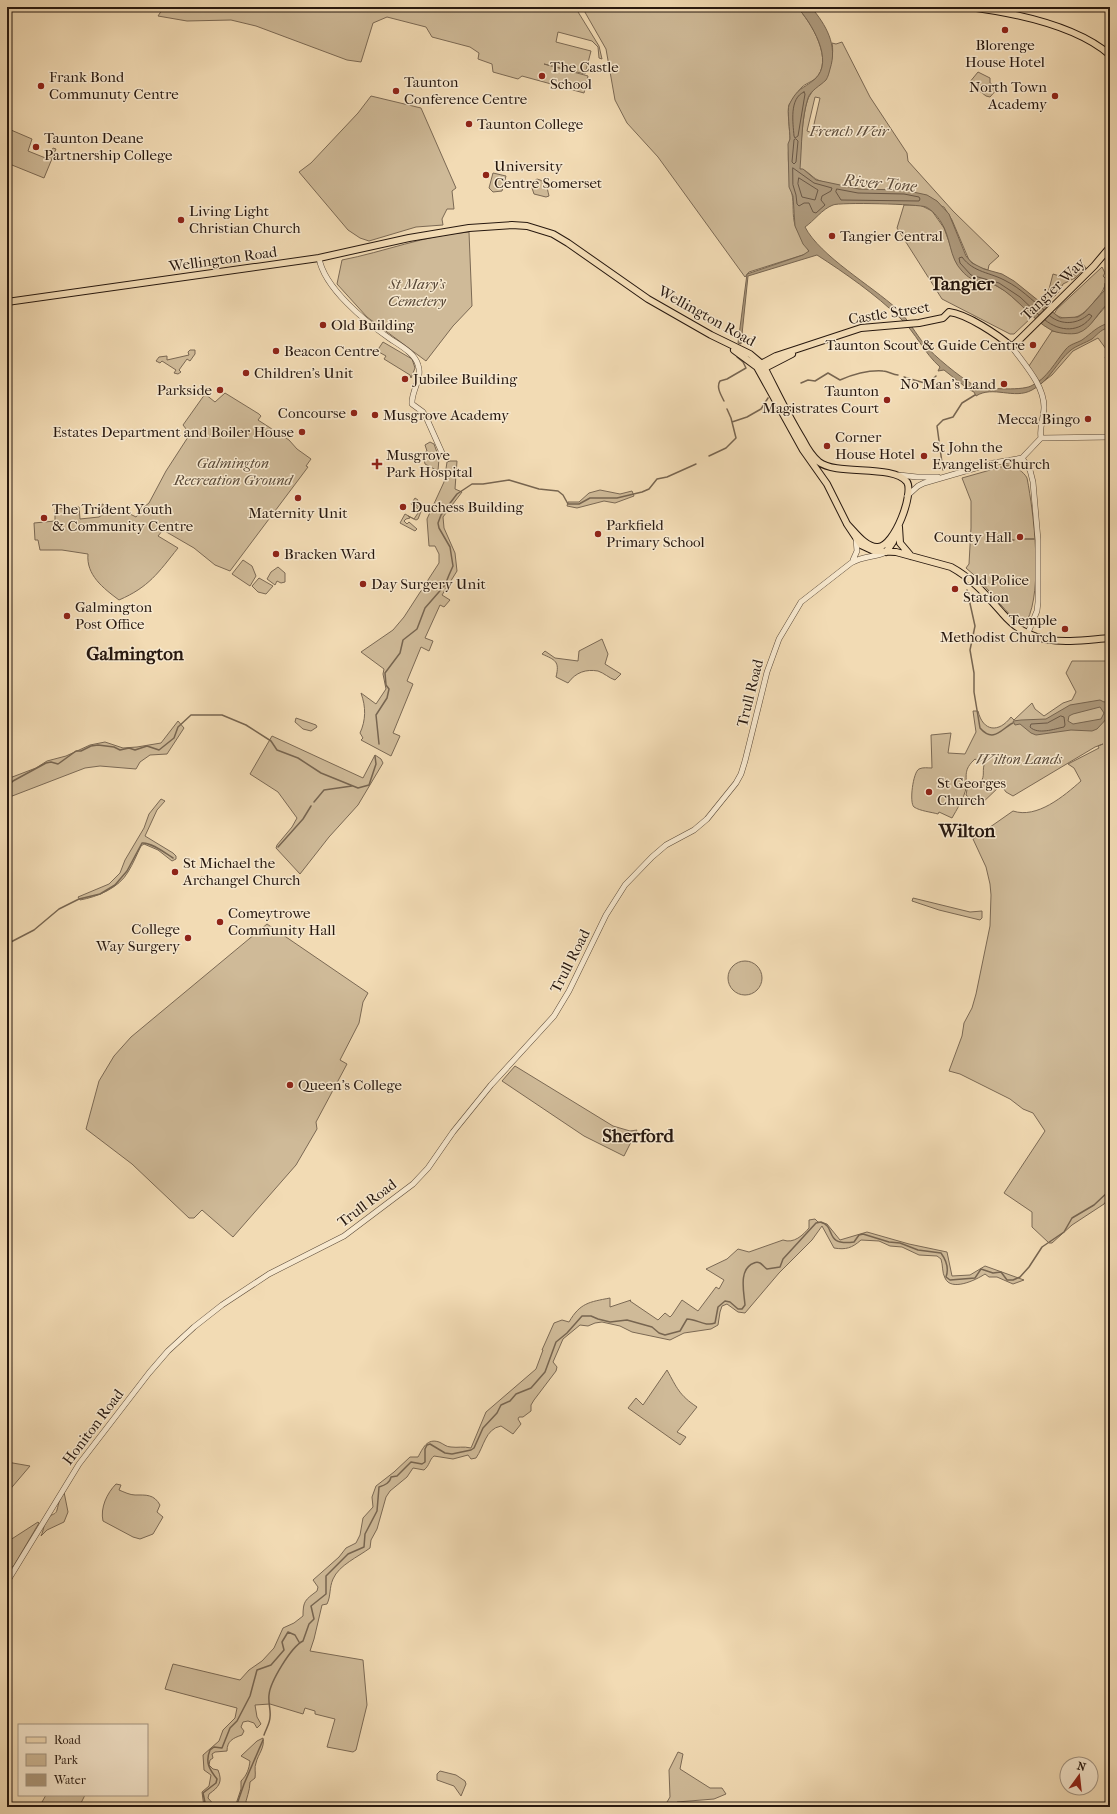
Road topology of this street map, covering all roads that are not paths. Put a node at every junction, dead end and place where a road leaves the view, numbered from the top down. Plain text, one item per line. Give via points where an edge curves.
1 (970, 7) edge
2 (1110, 55) edge
3 (1110, 248) edge
4 (319, 258) junction
5 (7, 302) edge
6 (1012, 347) junction
7 (760, 368) junction
8 (1110, 437) edge
9 (1041, 438) junction
10 (443, 456) dead end
11 (1022, 458) junction
12 (829, 466) junction
13 (897, 475) junction
14 (943, 477) junction
15 (827, 484) junction
16 (908, 496) junction
17 (848, 524) junction
18 (899, 527) junction
19 (856, 539) junction
20 (886, 552) junction
21 (912, 557) junction
22 (851, 563) junction
23 (1027, 635) junction
24 (1110, 638) edge
25 (222, 1305) joint
26 (7, 1582) edge

1 - 2 main road via 1005,12 1061,29 1083,38
3 - 6 main road, Tangier Way
4 - 5 main road, Wellington Road
4 - 7 main road, Wellington Road via 469,228 528,226 544,230 568,243 648,299 750,354
4 - 10 street via 328,280 351,306 417,361 419,374 412,404 423,412
6 - 7 main road, Castle Street via 994,333 949,312 943,318 919,323 861,328 776,356
6 - 9 street, Castle Street via 1028,369 1042,398 1044,409 1040,427
7 - 12 main road, Wellington Road via 811,454
7 - 15 main road, Wellington Road via 802,450
8 - 9 street
9 - 11 street
11 - 14 street
11 - 23 street via 1030,470 1033,482 1038,540 1038,606
12 - 13 main road
12 - 15 main road via 824,474
13 - 14 street via 917,478
13 - 16 main road via 909,486
14 - 16 street via 918,486
15 - 17 main road, Wellington Road
16 - 18 main road
17 - 18 main road via 865,542 878,547 889,541
17 - 19 main road, Wellington Road
18 - 20 main road
18 - 21 main road via 900,543
19 - 20 main road via 868,549
19 - 22 street via 857,551
20 - 21 main road
20 - 22 street, Trull Road via 860,558
21 - 23 main road via 951,567 970,579 1013,625
22 - 25 street, Trull Road via 801,602 779,639 766,672 741,774 734,786 707,819 694,830 666,845 625,885 606,915 554,1016 468,1113 428,1168 413,1184 344,1236 269,1274
23 - 24 main road via 1048,641
25 - 26 street, Honiton Road via 180,1339 149,1373 79,1464

